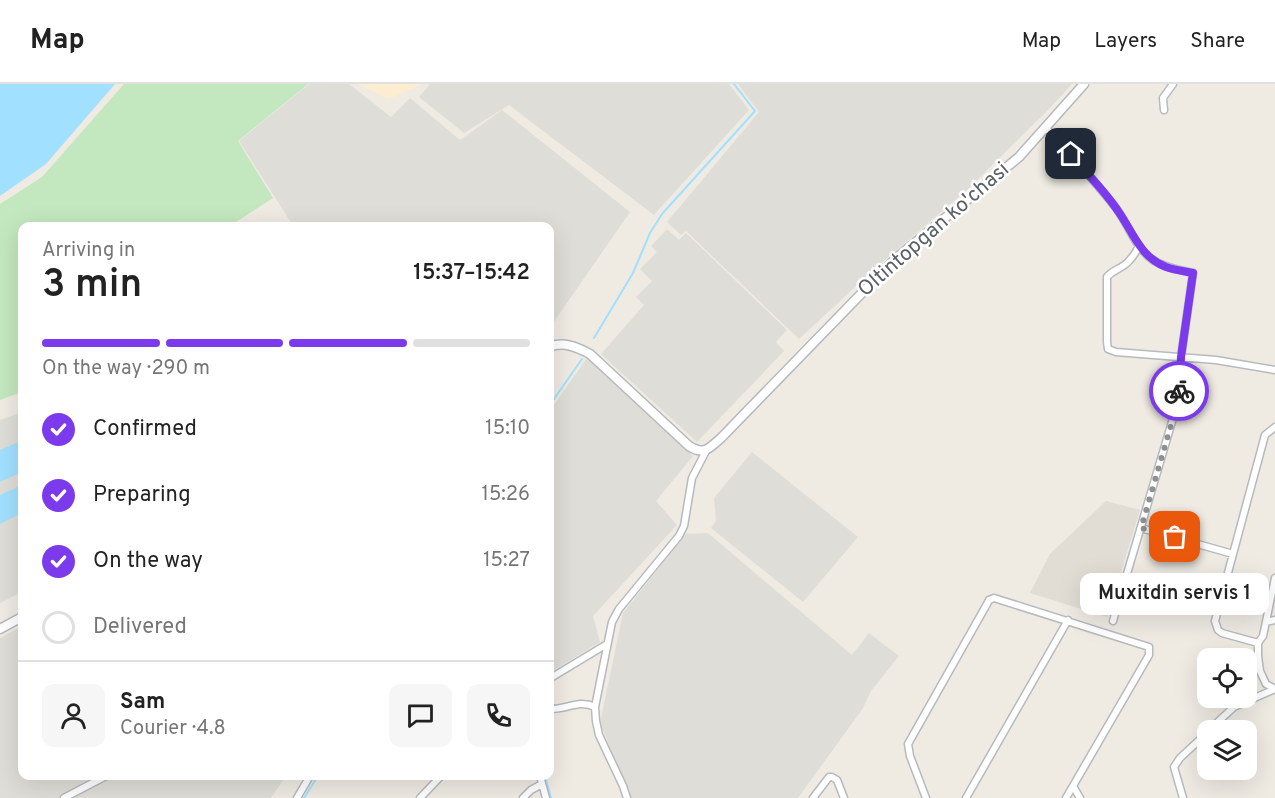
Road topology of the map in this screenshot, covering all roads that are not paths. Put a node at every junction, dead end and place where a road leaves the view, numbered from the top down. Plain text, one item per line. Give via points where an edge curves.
1 (1084, 84) edge
2 (1173, 84) edge
3 (1164, 110) dead end
4 (1046, 128) junction
5 (1139, 246) junction
6 (554, 345) edge
7 (1181, 357) junction
8 (1275, 370) edge
9 (1275, 428) edge
10 (706, 451) junction
11 (1141, 528) junction
12 (1233, 554) junction
13 (1275, 578) edge
14 (18, 619) edge
15 (1068, 620) junction
16 (1275, 620) edge
17 (1113, 621) dead end
18 (1266, 622) junction
19 (0, 629) edge
20 (1258, 643) junction
21 (607, 644) junction
22 (554, 676) edge
23 (1275, 689) edge
24 (595, 707) junction
25 (554, 709) edge
26 (1220, 720) edge
27 (1197, 742) edge
28 (98, 780) edge
29 (308, 780) edge
30 (437, 780) edge
31 (541, 780) edge
32 (542, 784) junction
33 (1073, 786) junction
34 (64, 798) edge
35 (297, 798) edge
36 (420, 798) edge
37 (524, 798) edge
38 (546, 798) edge
39 (627, 798) edge
40 (813, 798) edge
41 (844, 798) edge
42 (926, 798) edge
43 (966, 798) edge
44 (1066, 798) edge
45 (1080, 798) edge
46 (1183, 798) edge

1 - 4 street, Oltintopgan ko'chasi
2 - 3 street via 1164,98
4 - 5 street via 1118,210
4 - 10 street, Oltintopgan ko'chasi via 1019,157 894,260
5 - 7 street via 1155,262 1193,273
5 - 7 street via 1133,257 1107,277 1108,349
6 - 10 street via 569,345 590,354 689,446
7 - 8 street
7 - 11 street via 1179,398
9 - 12 street via 1265,435
10 - 21 street, Oltintopgan ko'chasi via 692,478 679,536 619,609
11 - 12 street
11 - 17 street
12 - 20 street via 1215,626 1222,633
13 - 18 street
14 - 19 street
15 - 33 street via 1145,644 1150,650
15 - 42 street via 1001,599 989,600 908,744
15 - 43 street
16 - 18 street
18 - 20 street
20 - 23 street via 1260,671 1266,684
21 - 22 street
21 - 24 street, Oltintopgan ko'chasi
23 - 26 street via 1234,707
24 - 25 street via 582,703
24 - 39 street, Oltintopgan ko'chasi via 599,735
27 - 46 street via 1174,767
28 - 34 street
29 - 35 street
30 - 36 street
31 - 32 street
32 - 37 street
32 - 38 street
33 - 44 street
33 - 45 street
40 - 41 street via 829,777 837,780

